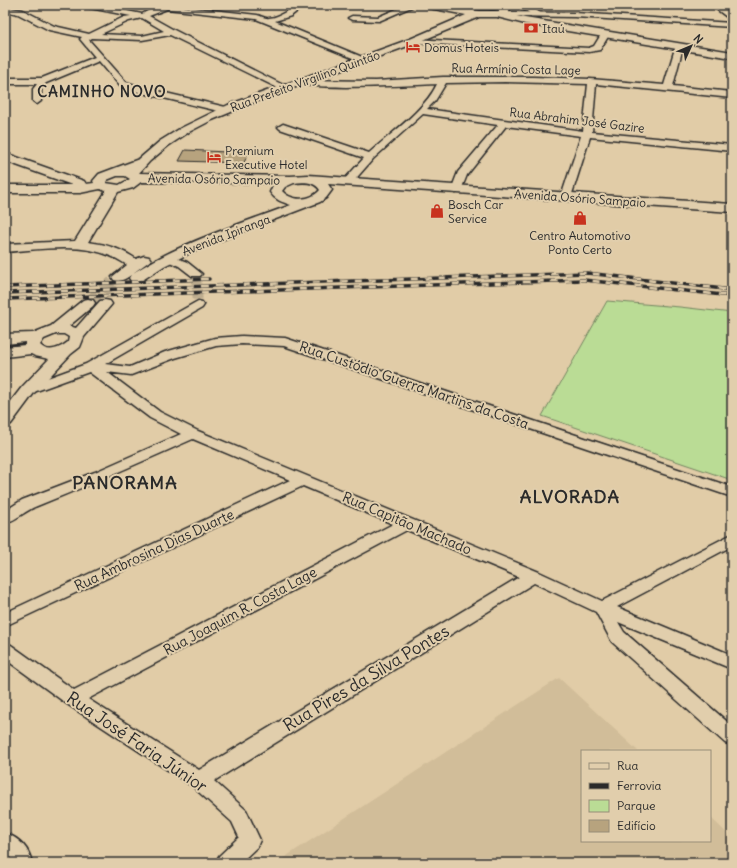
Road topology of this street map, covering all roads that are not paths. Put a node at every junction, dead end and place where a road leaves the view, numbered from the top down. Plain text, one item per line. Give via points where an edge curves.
1 (85, 5) edge
2 (301, 5) edge
3 (412, 5) edge
4 (429, 5) edge
5 (485, 5) edge
6 (490, 5) edge
7 (522, 5) edge
8 (715, 5) edge
9 (5, 9) edge
10 (504, 10) edge
11 (476, 13) junction
12 (143, 16) junction
13 (534, 16) junction
14 (352, 18) dead end
15 (379, 19) junction
16 (732, 19) edge
17 (269, 21) junction
18 (732, 25) edge
19 (372, 26) dead end
20 (171, 32) junction
21 (605, 35) junction
22 (89, 36) junction
23 (413, 41) junction
24 (679, 47) junction
25 (732, 55) edge
26 (99, 58) junction
27 (362, 59) junction
28 (443, 80) junction
29 (5, 81) edge
30 (43, 81) junction
31 (299, 82) junction
32 (592, 82) junction
33 (283, 87) junction
34 (668, 88) junction
35 (732, 95) edge
36 (37, 101) dead end
37 (227, 110) junction
38 (420, 111) junction
39 (504, 123) junction
40 (283, 127) dead end
41 (587, 134) junction
42 (732, 148) edge
43 (5, 157) edge
44 (371, 157) junction
45 (140, 162) junction
46 (116, 172) junction
47 (134, 178) junction
48 (308, 179) junction
49 (292, 180) junction
50 (348, 181) junction
51 (76, 183) junction
52 (98, 183) junction
53 (53, 188) junction
54 (114, 188) junction
55 (5, 189) edge
56 (456, 190) junction
57 (321, 196) junction
58 (280, 197) junction
59 (566, 197) junction
60 (548, 205) junction
61 (732, 208) edge
62 (732, 218) edge
63 (80, 244) junction
64 (5, 248) edge
65 (169, 258) junction
66 (136, 272) junction
67 (196, 274) dead end
68 (119, 277) tunnel mouth
69 (88, 304) tunnel mouth
70 (105, 304) tunnel mouth
71 (198, 305) dead end
72 (56, 329) junction
73 (77, 336) junction
74 (7, 343) edge
75 (36, 346) junction
76 (65, 351) junction
77 (91, 367) junction
78 (28, 390) junction
79 (5, 420) edge
80 (193, 434) junction
81 (303, 480) junction
82 (732, 492) edge
83 (5, 518) edge
84 (407, 523) junction
85 (732, 539) edge
86 (533, 576) junction
87 (602, 608) junction
88 (5, 620) edge
89 (5, 650) edge
90 (732, 662) edge
91 (74, 699) junction
92 (732, 737) edge
93 (199, 780) junction
94 (5, 844) edge
95 (19, 863) edge
96 (226, 863) edge

1 - 12 street
2 - 17 street via 288,14
3 - 15 street
4 - 11 street
5 - 11 street via 473,9
6 - 10 street
7 - 13 street
8 - 16 street
9 - 22 street via 20,12 52,28
10 - 11 street via 486,16
10 - 13 street
10 - 13 street
11 - 23 street, Rua Prefeito Virgilino Quintão
12 - 17 street via 167,7 256,17
12 - 20 street
12 - 22 street via 127,19
13 - 18 street via 575,15 596,22 628,25 650,19
13 - 21 street
14 - 15 street
15 - 19 street
17 - 27 street
20 - 22 street via 142,38
20 - 33 street
21 - 23 street via 596,48 589,50
21 - 24 street
22 - 26 street via 84,39
23 - 27 street, Rua Prefeito Virgilino Quintão
24 - 25 street
24 - 34 street
26 - 30 street
26 - 37 street via 123,84
27 - 31 street, Rua Prefeito Virgilino Quintão
28 - 31 street, Rua Armínio Costa Lage via 352,84
28 - 32 street, Rua Armínio Costa Lage
28 - 38 street via 441,88
29 - 30 street
30 - 36 street via 37,90
31 - 33 street, Rua Prefeito Virgilino Quintão
32 - 34 street, Rua Armínio Costa Lage
32 - 41 street
33 - 37 street, Rua Prefeito Virgilino Quintão
34 - 35 street, Rua Armínio Costa Lage
37 - 45 street, Rua Prefeito Virgilino Quintão via 185,130 150,152
38 - 39 street, Rua Abrahim José Gazire
38 - 44 street
39 - 41 street, Rua Abrahim José Gazire
39 - 56 street via 462,174
40 - 44 street
41 - 42 street, Rua Abrahim José Gazire
41 - 59 street
43 - 51 street
44 - 50 street
45 - 46 street, Rua Prefeito Virgilino Quintão
45 - 47 street, Rua Prefeito Virgilino Quintão
46 - 47 street
46 - 52 street, Rua Prefeito Virgilino Quintão
47 - 49 street, Avenida Osório Sampaio
47 - 54 street via 125,187
47 - 58 street, Avenida Osório Sampaio via 236,187
48 - 49 street, Avenida Osório Sampaio
48 - 50 street, Avenida Osório Sampaio
48 - 57 street via 321,183 326,190
49 - 58 street via 280,184 276,192
50 - 56 street, Avenida Osório Sampaio
51 - 52 street
51 - 52 street
51 - 53 street
52 - 53 street
52 - 54 street
53 - 55 street
54 - 63 street
56 - 59 street, Avenida Osório Sampaio
57 - 58 street, Avenida Osório Sampaio via 297,202
57 - 60 street, Avenida Osório Sampaio via 356,190
57 - 65 street, Avenida Ipiranga via 193,246
58 - 66 street, Avenida Ipiranga via 270,207 172,244 151,255
59 - 60 street via 562,202
59 - 61 street, Avenida Osório Sampaio
60 - 62 street, Avenida Osório Sampaio
63 - 64 street
63 - 66 street via 126,256
65 - 66 street, Avenida Ipiranga
65 - 67 street
66 - 68 street, Avenida Ipiranga
69 - 72 street
70 - 73 street
71 - 77 street
72 - 73 street via 70,331
72 - 75 street via 49,330
73 - 76 street via 76,344
74 - 75 street
75 - 76 street via 51,354
75 - 78 street
76 - 78 street
77 - 78 street
77 - 80 street, Rua Capitão Machado via 155,415
77 - 82 street, Rua Custódio Guerra Martins da Costa via 131,371 170,355 215,342 285,342
78 - 79 street
80 - 81 street, Rua Capitão Machado
80 - 83 street via 27,504
81 - 84 street, Rua Capitão Machado
81 - 88 street, Rua Ambrosina Dias Duarte
84 - 86 street, Rua Capitão Machado
84 - 91 street, Rua Joaquim R. Costa Lage
85 - 87 street
86 - 87 street, Rua Capitão Machado
86 - 93 street, Rua Pires da Silva Pontes
87 - 90 street, Rua Capitão Machado
87 - 92 street via 618,637
89 - 91 street, Rua José Faria Júnior
91 - 93 street, Rua José Faria Júnior
93 - 96 street, Rua José Faria Júnior via 239,816 250,840
94 - 95 street via 18,857

